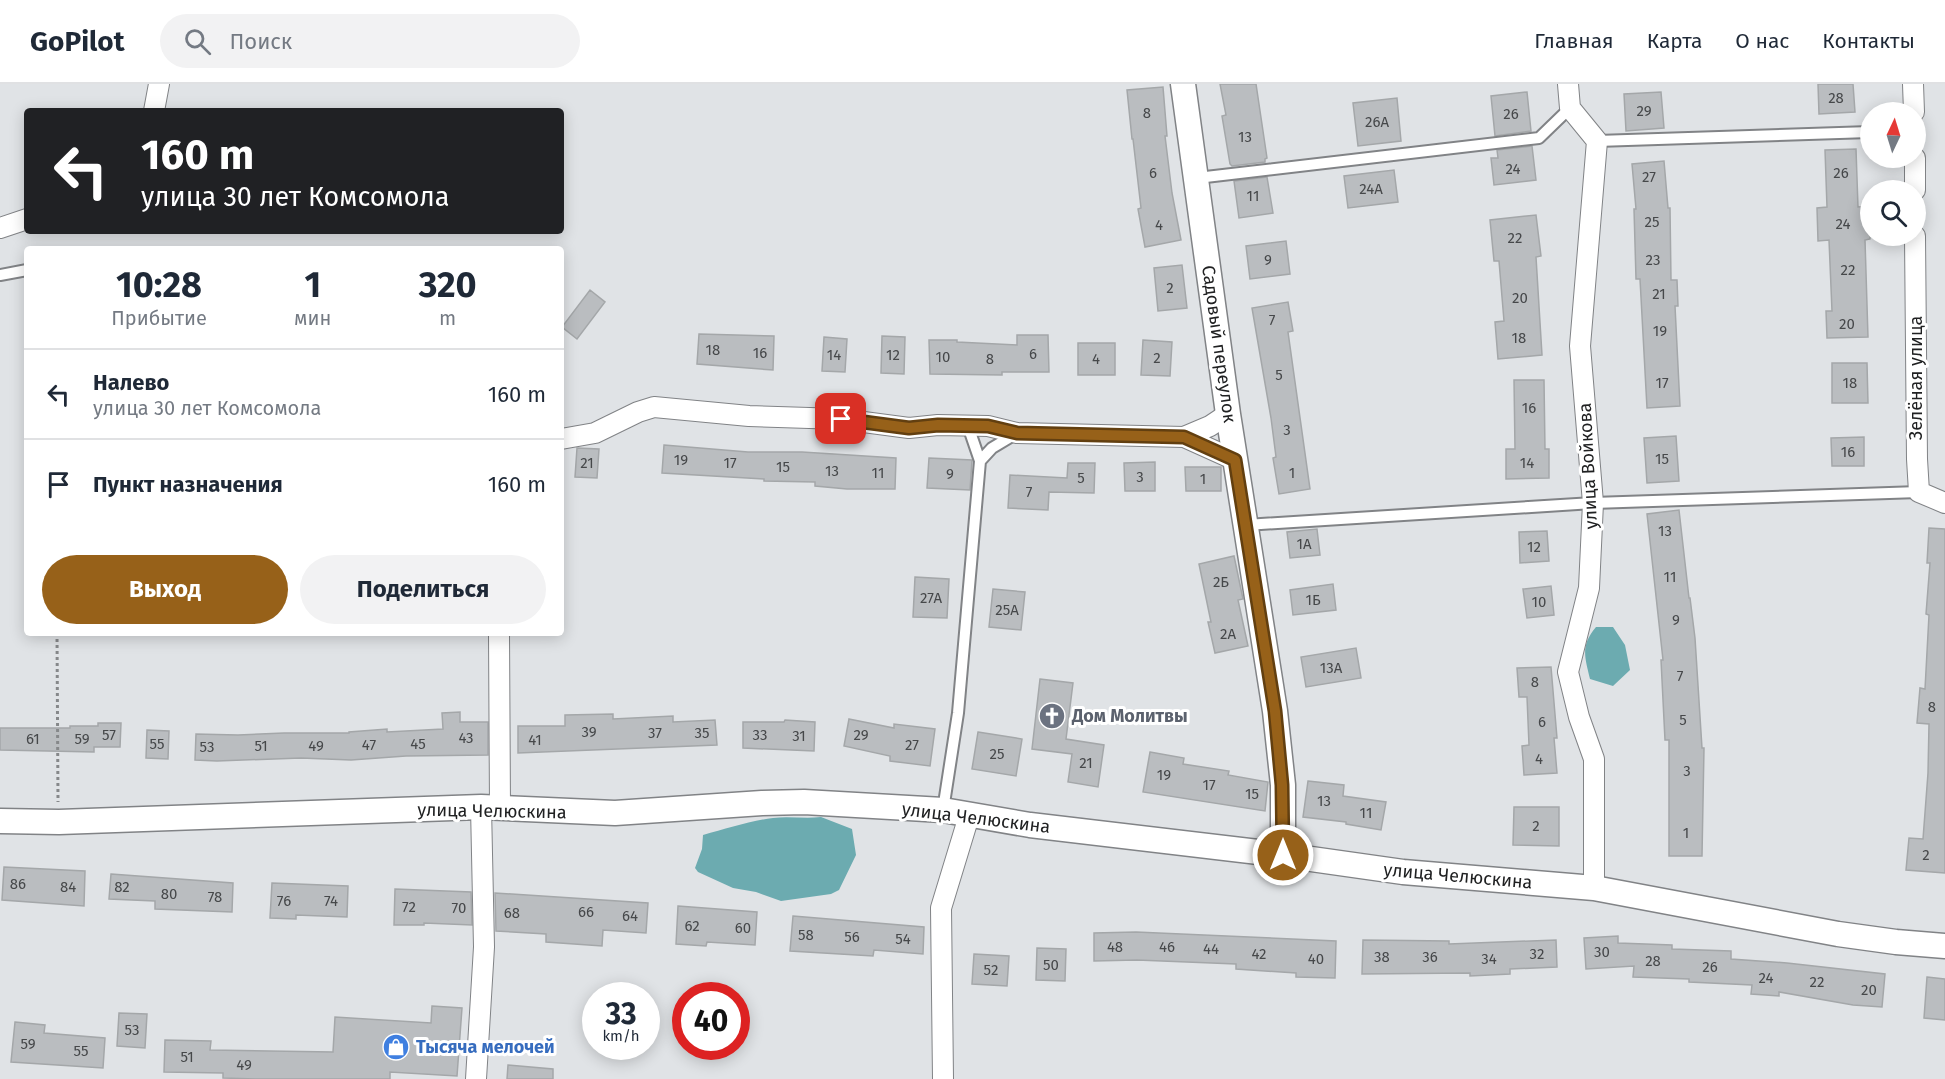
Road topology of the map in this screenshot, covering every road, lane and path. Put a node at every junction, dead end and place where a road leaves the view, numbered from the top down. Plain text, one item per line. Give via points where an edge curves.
1 (159, 84) edge
2 (1183, 84) edge
3 (1568, 84) edge
4 (1913, 84) edge
5 (1914, 102) edge
6 (155, 108) edge
7 (1570, 108) junction
8 (1860, 132) edge
9 (1597, 141) junction
10 (1197, 178) junction
11 (24, 220) edge
12 (0, 228) edge
13 (1915, 246) edge
14 (24, 271) edge
15 (0, 275) edge
16 (1228, 414) junction
17 (968, 426) junction
18 (1017, 433) junction
19 (1184, 437) junction
20 (564, 438) edge
21 (1235, 460) junction
22 (980, 461) junction
23 (1919, 492) junction
24 (1593, 503) junction
25 (1945, 503) edge
26 (1246, 525) junction
27 (57, 636) edge
28 (499, 636) edge
29 (490, 808) junction
30 (943, 810) junction
31 (969, 816) junction
32 (0, 821) edge
33 (58, 822) junction
34 (1283, 855) junction
35 (1594, 888) junction
36 (1945, 946) edge
37 (476, 1079) edge
38 (943, 1079) edge

1 - 6 street
2 - 10 street, Садовый переулок
3 - 7 street
4 - 5 street
7 - 9 street
7 - 10 lane via 1539,138
8 - 9 lane
9 - 24 street, улица Войкова via 1580,346
10 - 16 street, Садовый переулок
11 - 12 street
13 - 23 street, Зелёная улица
14 - 15 lane
16 - 19 street
16 - 21 street, Садовый переулок
17 - 18 street
17 - 20 street via 909,428 841,419 654,407 595,433
17 - 22 lane
18 - 19 street
18 - 22 lane via 992,448
19 - 21 street
21 - 26 street, Садовый переулок
22 - 30 lane via 958,712
23 - 24 lane
23 - 25 street
24 - 26 lane
24 - 35 street, улица Войкова via 1589,588 1568,672 1594,759
26 - 34 street, Садовый переулок via 1276,721
27 - 33 path
28 - 29 street
29 - 30 street, улица Челюскина via 615,813 804,802
29 - 33 street, улица Челюскина
29 - 37 street
30 - 31 street, улица Челюскина
31 - 34 street, улица Челюскина
31 - 38 street via 941,908
32 - 33 street, улица Челюскина
34 - 35 street, улица Челюскина via 1402,872
35 - 36 street, улица Челюскина via 1838,934

